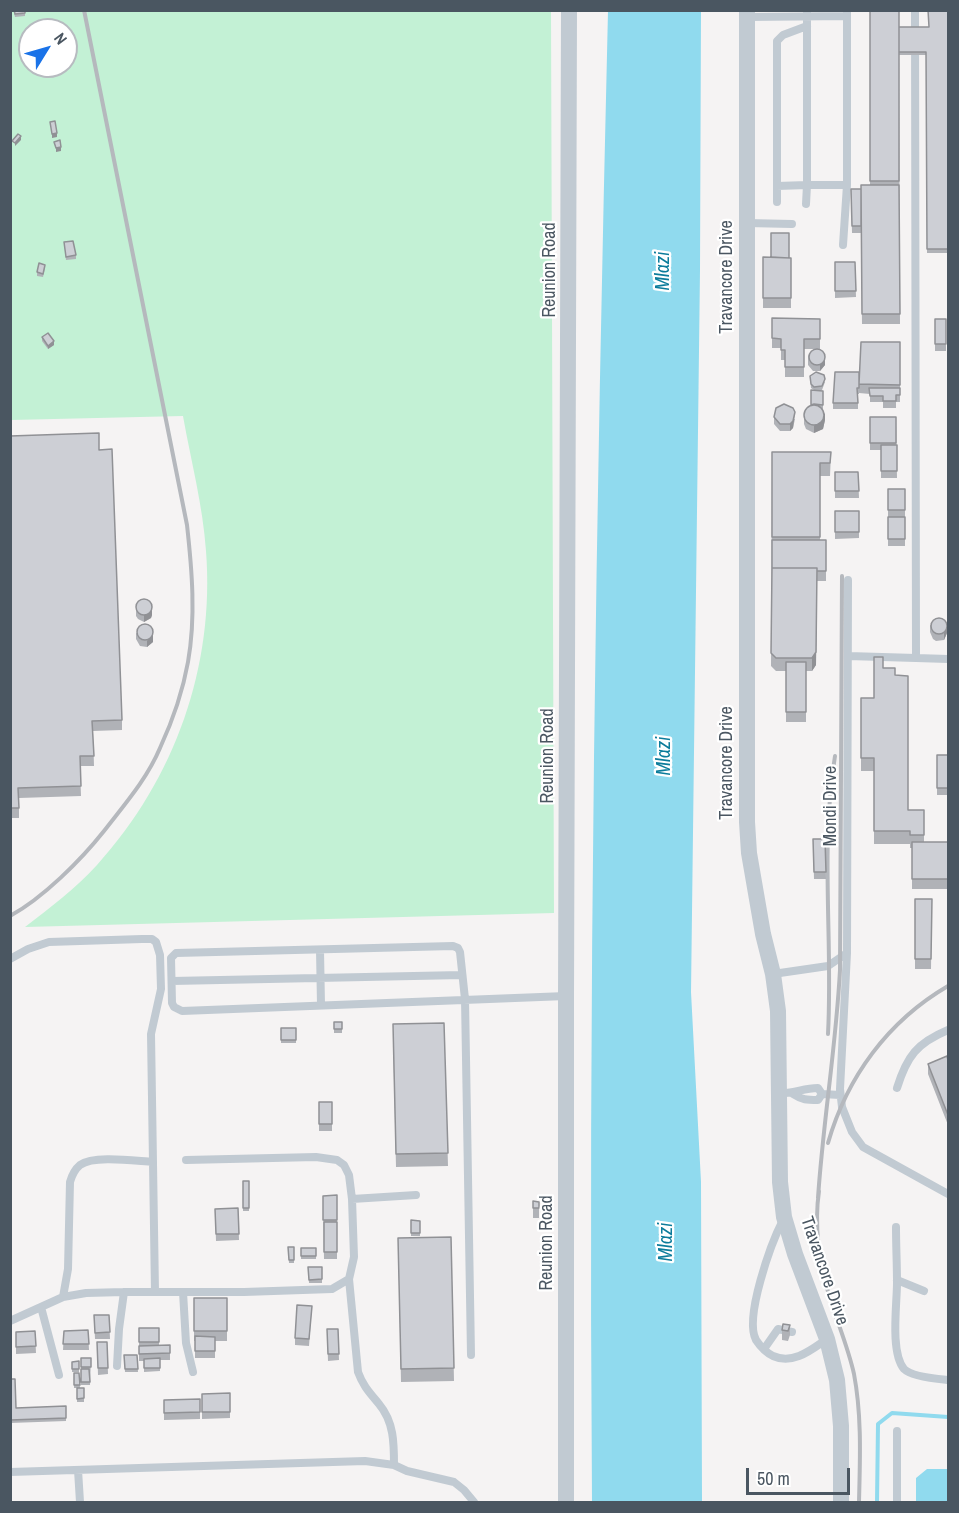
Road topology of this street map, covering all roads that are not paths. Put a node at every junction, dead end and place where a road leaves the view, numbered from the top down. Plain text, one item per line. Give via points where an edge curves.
1 (569, 10) edge
2 (915, 10) edge
3 (807, 13) edge
4 (847, 13) edge
5 (747, 14) edge
6 (807, 26) junction
7 (847, 185) junction
8 (777, 186) junction
9 (807, 186) junction
10 (777, 202) dead end
11 (806, 204) dead end
12 (747, 223) junction
13 (792, 224) dead end
14 (843, 245) dead end
15 (848, 580) dead end
16 (848, 656) junction
17 (916, 658) junction
18 (948, 659) edge
19 (320, 950) junction
20 (847, 953) junction
21 (10, 959) edge
22 (773, 974) junction
23 (462, 975) junction
24 (321, 979) junction
25 (172, 981) junction
26 (566, 996) junction
27 (465, 999) junction
28 (321, 1005) junction
29 (948, 1030) edge
30 (897, 1088) dead end
31 (786, 1093) junction
32 (840, 1095) junction
33 (186, 1160) dead end
34 (153, 1162) junction
35 (948, 1194) edge
36 (416, 1195) dead end
37 (352, 1199) junction
38 (784, 1217) junction
39 (896, 1227) dead end
40 (349, 1279) junction
41 (897, 1280) junction
42 (924, 1291) dead end
43 (124, 1292) junction
44 (155, 1292) junction
45 (183, 1292) junction
46 (63, 1297) junction
47 (41, 1307) junction
48 (10, 1321) edge
49 (792, 1332) edge
50 (827, 1339) junction
51 (764, 1349) junction
52 (471, 1355) dead end
53 (117, 1366) dead end
54 (193, 1371) dead end
55 (59, 1375) dead end
56 (948, 1380) edge
57 (897, 1431) dead end
58 (394, 1465) junction
59 (78, 1470) junction
60 (10, 1472) edge
61 (80, 1503) edge
62 (474, 1503) edge
63 (566, 1503) edge
64 (841, 1503) edge
65 (897, 1503) edge

1 - 26 street, Reunion Road
2 - 17 lane
3 - 4 lane
3 - 5 lane
3 - 6 lane
4 - 7 lane
5 - 12 street, Travancore Drive
6 - 8 lane via 777,41
6 - 9 lane
7 - 9 lane
7 - 14 lane
8 - 9 lane
8 - 10 lane
9 - 11 lane
12 - 13 lane
12 - 22 street, Travancore Drive via 747,822 749,853
15 - 16 lane, Mondi Drive
16 - 17 lane
16 - 20 lane, Mondi Drive
17 - 18 lane
19 - 23 lane via 453,946 460,950
19 - 24 lane
19 - 25 lane via 176,953 171,958
20 - 22 lane via 828,966
20 - 32 lane, Mondi Drive
21 - 34 lane via 49,942 156,942 161,989 151,1028
22 - 31 street, Travancore Drive
23 - 24 lane
23 - 27 lane
24 - 25 lane
24 - 28 lane
25 - 28 lane via 172,1003 182,1011
26 - 27 lane
26 - 63 street, Reunion Road
27 - 28 lane
27 - 52 lane
29 - 30 lane via 934,1036 909,1058
31 - 32 lane via 818,1088 822,1094
31 - 38 street, Travancore Drive via 780,1182
32 - 35 lane, Mondi Drive via 852,1132 863,1147
33 - 37 lane via 328,1157 344,1165
34 - 44 lane
34 - 46 lane via 96,1160 86,1162 72,1174
36 - 37 lane
37 - 40 lane via 354,1257
38 - 50 street, Travancore Drive
38 - 51 lane via 773,1240 753,1319 756,1340
39 - 41 lane
40 - 45 lane via 332,1289
40 - 58 lane via 358,1372 391,1425
41 - 42 lane
41 - 56 lane via 900,1362 906,1371
43 - 44 lane
43 - 46 lane
43 - 53 lane
44 - 45 lane
45 - 54 lane via 186,1343
46 - 47 lane
47 - 48 lane
47 - 55 lane
49 - 51 lane via 778,1329
50 - 51 lane via 798,1357 782,1360
50 - 64 street, Travancore Drive via 841,1404
57 - 65 lane
58 - 59 lane via 365,1461
58 - 62 lane via 454,1482
59 - 60 lane
59 - 61 lane

